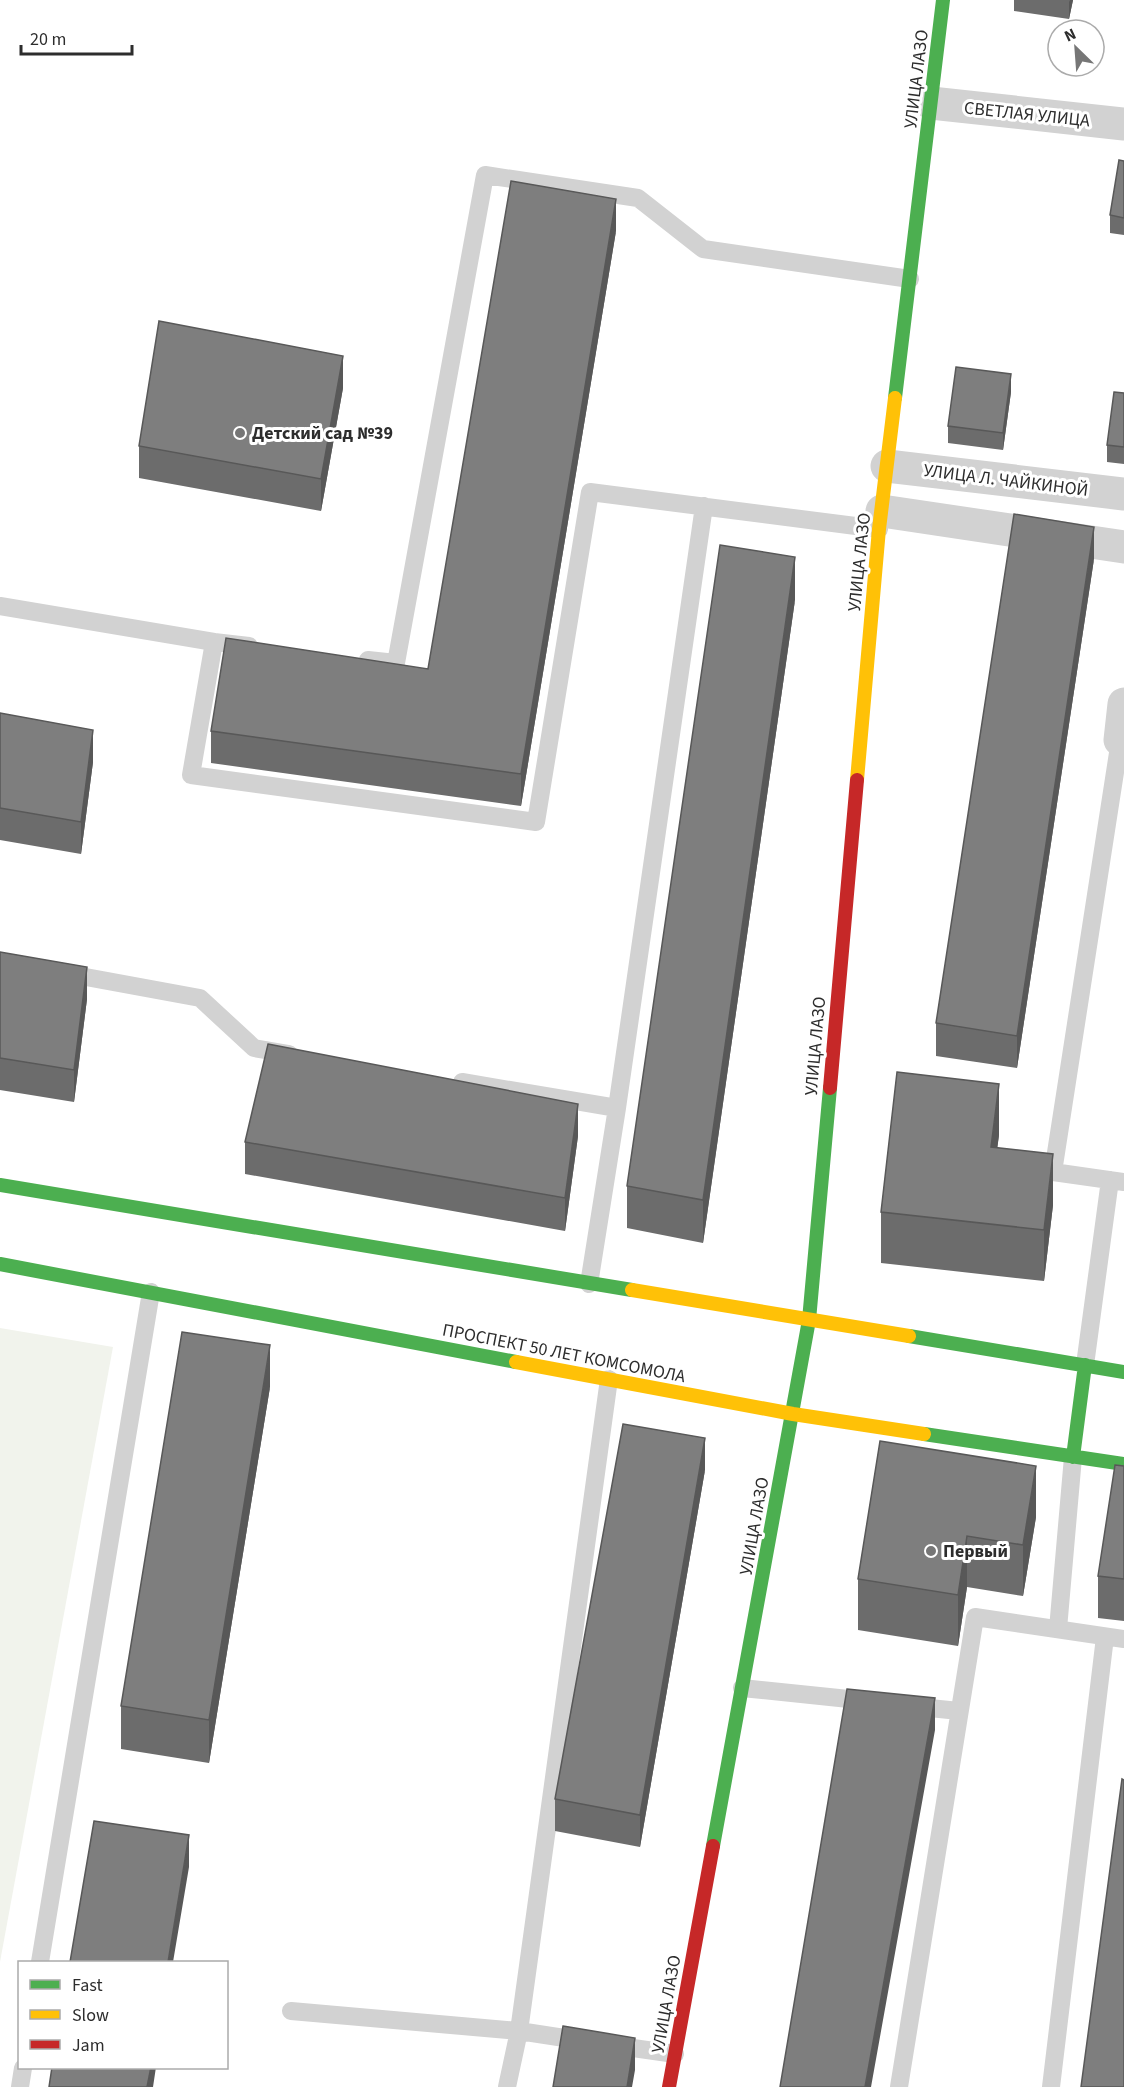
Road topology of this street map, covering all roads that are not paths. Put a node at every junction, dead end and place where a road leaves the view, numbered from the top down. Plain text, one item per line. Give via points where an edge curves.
1 (943, 0) edge
2 (931, 104) junction
3 (1124, 124) edge
4 (910, 279) junction
5 (887, 466) junction
6 (1124, 494) edge
7 (704, 506) junction
8 (880, 520) junction
9 (1124, 547) edge
10 (0, 606) edge
11 (214, 642) junction
12 (271, 648) edge
13 (350, 658) edge
14 (1124, 704) edge
15 (1122, 740) edge
16 (47, 970) edge
17 (312, 1058) edge
18 (441, 1079) edge
19 (617, 1108) junction
20 (1117, 1181) edge
21 (0, 1185) edge
22 (0, 1264) edge
23 (589, 1284) junction
24 (151, 1292) junction
25 (809, 1320) junction
26 (1085, 1365) junction
27 (1124, 1372) edge
28 (609, 1379) junction
29 (793, 1414) junction
30 (1073, 1457) junction
31 (1124, 1464) edge
32 (1058, 1629) junction
33 (1105, 1636) junction
34 (1124, 1639) edge
35 (742, 1688) junction
36 (959, 1711) junction
37 (40, 1961) edge
38 (291, 2011) dead end
39 (519, 2031) junction
40 (675, 2054) junction
41 (23, 2069) edge
42 (20, 2087) edge
43 (507, 2087) edge
44 (669, 2087) edge
45 (899, 2087) edge
46 (1051, 2087) edge

1 - 2 main road, УЛИЦА ЛАЗО
2 - 3 street, СВЕТЛАЯ УЛИЦА
2 - 4 main road, УЛИЦА ЛАЗО
4 - 5 main road, УЛИЦА ЛАЗО
4 - 13 lane via 703,249 638,198 485,175 396,663
5 - 6 street, УЛИЦА Л. ЧАЙКИНОЙ
5 - 8 main road, УЛИЦА ЛАЗО
7 - 8 lane
7 - 11 lane via 590,492 536,822 191,775
7 - 19 lane
8 - 9 street
8 - 25 main road, УЛИЦА ЛАЗО
10 - 11 lane
11 - 12 lane
14 - 15 street
15 - 20 lane via 1053,1172
16 - 17 lane via 200,998 254,1048
18 - 19 lane
19 - 23 lane
20 - 26 lane
21 - 23 main road
22 - 24 main road, ПРОСПЕКТ 50 ЛЕТ КОМСОМОЛА
23 - 25 main road
24 - 28 main road, ПРОСПЕКТ 50 ЛЕТ КОМСОМОЛА
24 - 37 lane
25 - 26 main road
25 - 29 main road, УЛИЦА ЛАЗО
26 - 27 main road
26 - 30 main road
28 - 29 main road, ПРОСПЕКТ 50 ЛЕТ КОМСОМОЛА
28 - 39 lane
29 - 30 main road, ПРОСПЕКТ 50 ЛЕТ КОМСОМОЛА
29 - 35 main road, УЛИЦА ЛАЗО
30 - 31 main road, ПРОСПЕКТ 50 ЛЕТ КОМСОМОЛА
30 - 32 lane
32 - 33 lane
32 - 36 lane via 975,1617
33 - 34 lane
33 - 46 lane
35 - 36 lane
35 - 40 main road, УЛИЦА ЛАЗО
36 - 45 lane
38 - 39 lane
39 - 40 lane
39 - 43 lane
40 - 44 main road, УЛИЦА ЛАЗО
41 - 42 lane

